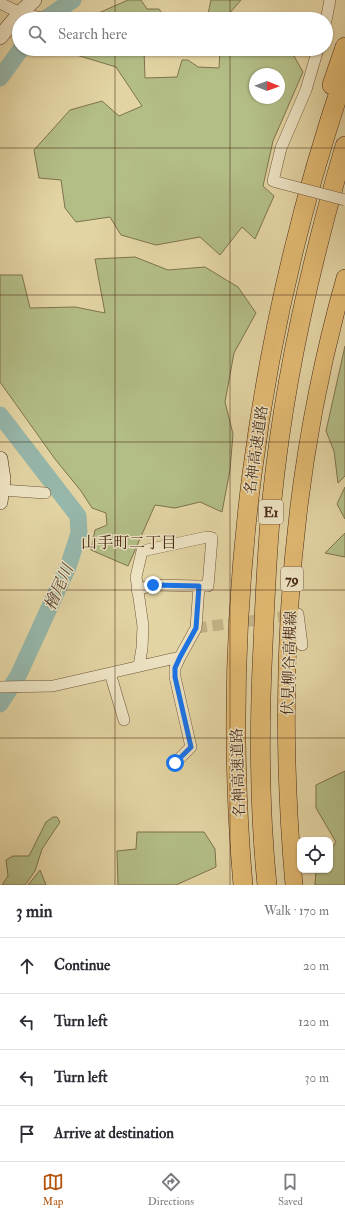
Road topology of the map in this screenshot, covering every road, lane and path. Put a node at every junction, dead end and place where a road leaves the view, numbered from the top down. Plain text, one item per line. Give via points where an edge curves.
1 (34, 0) edge
2 (330, 0) edge
3 (0, 3) edge
4 (20, 12) edge
5 (25, 12) edge
6 (328, 12) edge
7 (12, 26) edge
8 (0, 37) edge
9 (345, 47) edge
10 (316, 56) edge
11 (345, 74) edge
12 (345, 146) edge
13 (345, 200) edge
14 (345, 278) edge
15 (0, 459) edge
16 (45, 493) dead end
17 (1, 496) edge
18 (199, 586) junction
19 (137, 590) junction
20 (298, 614) dead end
21 (238, 634) junction
22 (302, 645) dead end
23 (180, 657) junction
24 (139, 666) junction
25 (110, 673) junction
26 (0, 687) edge
27 (124, 720) dead end
28 (175, 763) dead end
29 (243, 885) edge
30 (267, 885) edge
31 (294, 885) edge

1 - 5 main road
2 - 6 street
3 - 4 street
7 - 8 main road
9 - 21 highway via 309,159 269,323 243,480 236,562
10 - 13 street, bridge via 306,90 281,148 273,181
11 - 21 highway, 名神高速道路 / E1 via 297,233 277,323 251,480
12 - 30 highway, 名神高速道路 / E1 via 326,210 304,301 272,498 260,697 261,790
14 - 31 main road, 伏見柳谷高槻線 / 79 via 313,412 296,535 287,702 289,817
15 - 17 main road via 3,479
16 - 17 street
18 - 19 street via 153,585
18 - 19 street via 208,586 212,538 142,551 136,577
18 - 23 street via 196,628
19 - 24 street via 143,626
20 - 22 street
21 - 29 highway, 名神高速道路 / E1 via 238,784
23 - 24 street
23 - 28 street via 175,668 175,677 191,747
24 - 25 street
25 - 26 street via 53,686
25 - 27 street

